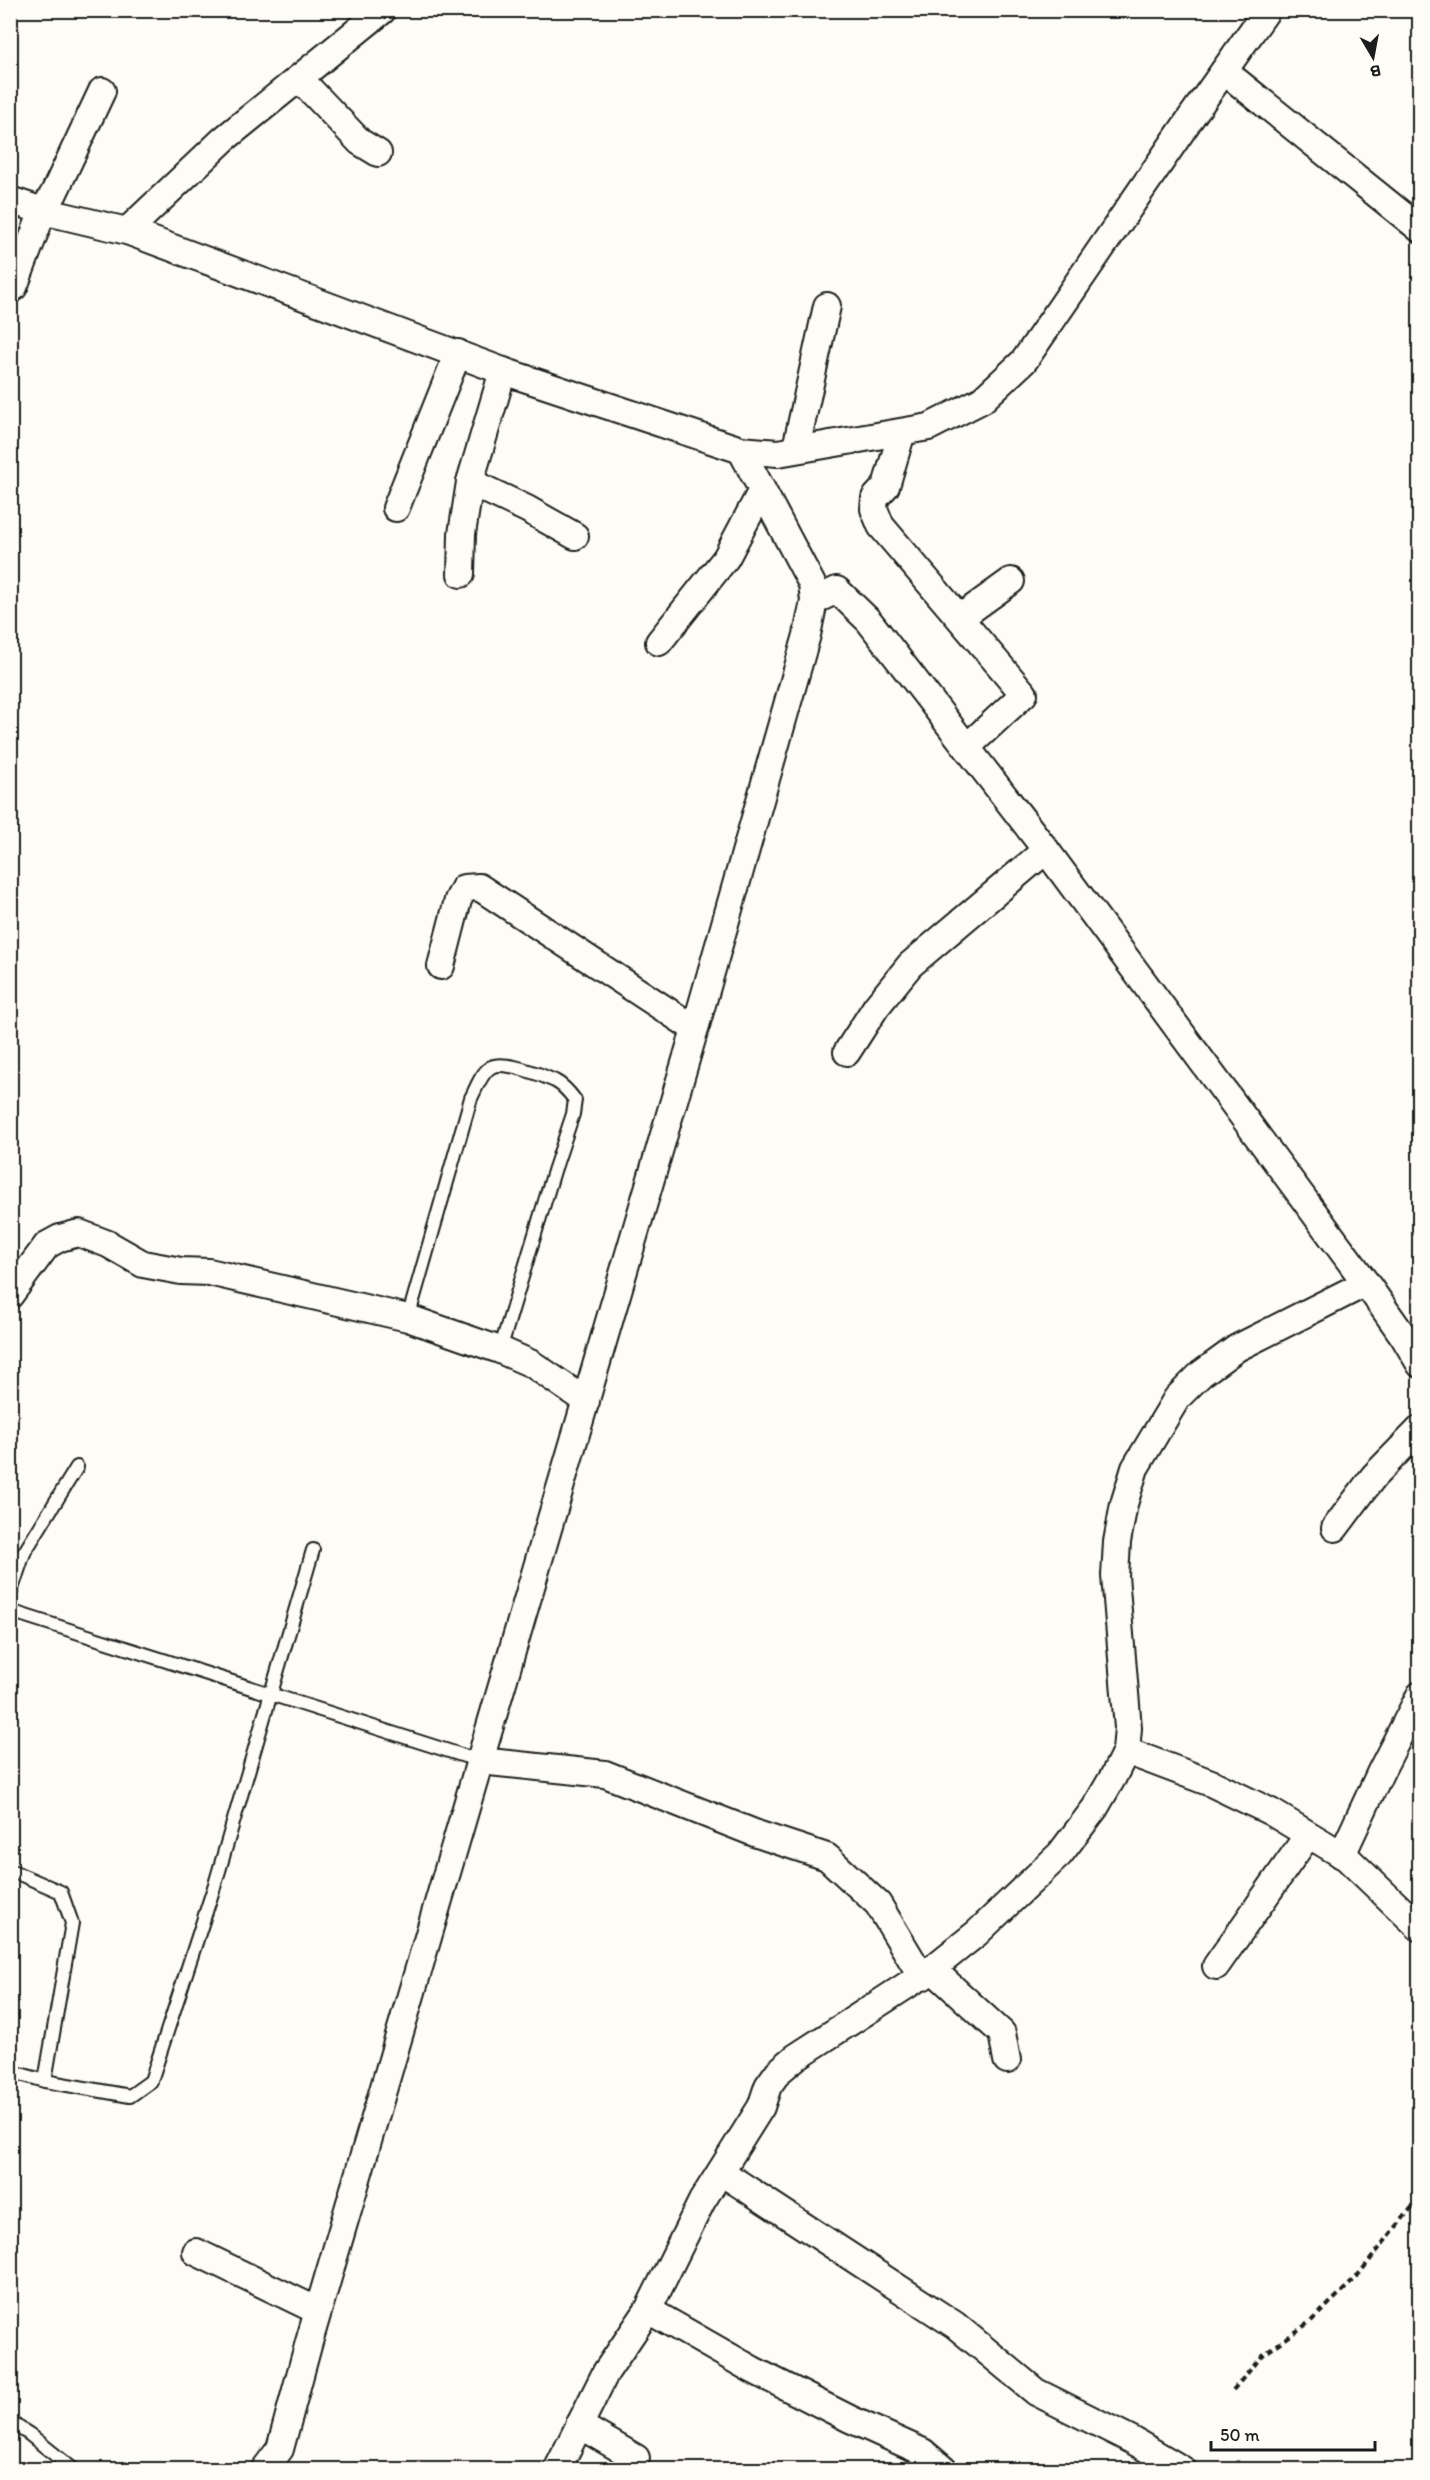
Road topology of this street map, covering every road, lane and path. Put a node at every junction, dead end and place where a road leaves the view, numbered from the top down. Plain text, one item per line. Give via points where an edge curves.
1 (383, 10) edge
2 (1268, 10) edge
3 (1224, 71) junction
4 (299, 78) junction
5 (102, 91) dead end
6 (378, 153) dead end
7 (10, 200) edge
8 (43, 211) junction
9 (1419, 229) edge
10 (127, 231) junction
11 (10, 290) edge
12 (827, 306) dead end
13 (458, 353) junction
14 (503, 371) junction
15 (902, 432) junction
16 (796, 448) junction
17 (741, 450) junction
18 (470, 482) junction
19 (762, 490) junction
20 (396, 508) dead end
21 (575, 536) dead end
22 (461, 574) dead end
23 (1011, 581) dead end
24 (814, 601) junction
25 (961, 618) junction
26 (659, 642) dead end
27 (967, 747) junction
28 (1046, 850) junction
29 (441, 966) dead end
30 (695, 1029) junction
31 (847, 1052) dead end
32 (1366, 1283) junction
33 (10, 1294) edge
34 (408, 1318) junction
35 (1412, 1332) edge
36 (500, 1350) junction
37 (1419, 1364) edge
38 (586, 1401) junction
39 (1419, 1429) edge
40 (77, 1467) dead end
41 (1335, 1528) dead end
42 (313, 1550) dead end
43 (10, 1595) edge
44 (10, 1611) edge
45 (270, 1695) junction
46 (1419, 1695) edge
47 (1126, 1751) junction
48 (480, 1761) junction
49 (1308, 1835) junction
50 (1342, 1855) junction
51 (10, 1870) edge
52 (1419, 1928) edge
53 (1216, 1965) dead end
54 (927, 1973) junction
55 (1007, 2060) dead end
56 (10, 2071) edge
57 (45, 2081) junction
58 (721, 2172) junction
59 (1419, 2197) edge
60 (196, 2252) dead end
61 (648, 2310) junction
62 (318, 2311) junction
63 (1233, 2390) dead end
64 (10, 2422) edge
65 (579, 2425) junction
66 (636, 2458) dead end
67 (74, 2469) edge
68 (264, 2469) edge
69 (557, 2469) edge
70 (944, 2469) edge
71 (1183, 2469) edge

1 - 4 street
2 - 3 street
3 - 9 street
3 - 15 street via 1024,361 982,400 929,427
4 - 6 street via 360,142
4 - 10 street via 224,139
5 - 8 street
7 - 8 street
8 - 10 street
8 - 11 street
10 - 13 street
12 - 16 street
13 - 14 street
13 - 20 street
14 - 17 street
14 - 18 street
15 - 16 street
15 - 25 street via 886,486 875,498 874,508 881,526
16 - 17 street via 778,453
17 - 19 street
18 - 21 street
18 - 22 street
19 - 24 street via 812,584
19 - 26 street via 726,558
23 - 25 street
24 - 27 street via 837,590 851,602
24 - 30 street
25 - 27 street via 1024,694
27 - 28 street
28 - 31 street via 910,965
28 - 32 street
29 - 30 street via 458,900 464,888 479,887
30 - 38 street
32 - 35 street
32 - 47 street via 1237,1348 1201,1374 1177,1398 1135,1468 1122,1513 1115,1576 1128,1728
33 - 34 street via 47,1245 79,1233 143,1264 209,1272
34 - 36 street
34 - 36 lane via 471,1098 492,1067 520,1068 556,1081 575,1100
35 - 37 street
36 - 38 street via 532,1364
38 - 48 street
39 - 41 street via 1374,1476
40 - 43 lane via 24,1553
42 - 45 lane
44 - 45 lane
45 - 48 lane
45 - 57 lane via 216,1881 151,2068 151,2081 130,2096
46 - 50 street
47 - 49 street via 1211,1783
47 - 54 street via 1095,1808 1060,1854 977,1933
48 - 54 street via 605,1774 827,1857 878,1904
48 - 62 street
49 - 50 street
49 - 53 street
50 - 52 street
51 - 57 lane via 61,1892 72,1923
54 - 55 street via 1002,2033
54 - 58 street via 795,2057 778,2072
56 - 57 lane
58 - 61 street via 702,2201
58 - 71 street via 955,2325 1036,2392
59 - 63 path via 1354,2280 1311,2321 1263,2355
60 - 62 street
61 - 65 street via 606,2372
61 - 70 street via 753,2370 923,2452
62 - 68 street via 280,2449
64 - 67 lane
65 - 66 street
65 - 69 street

